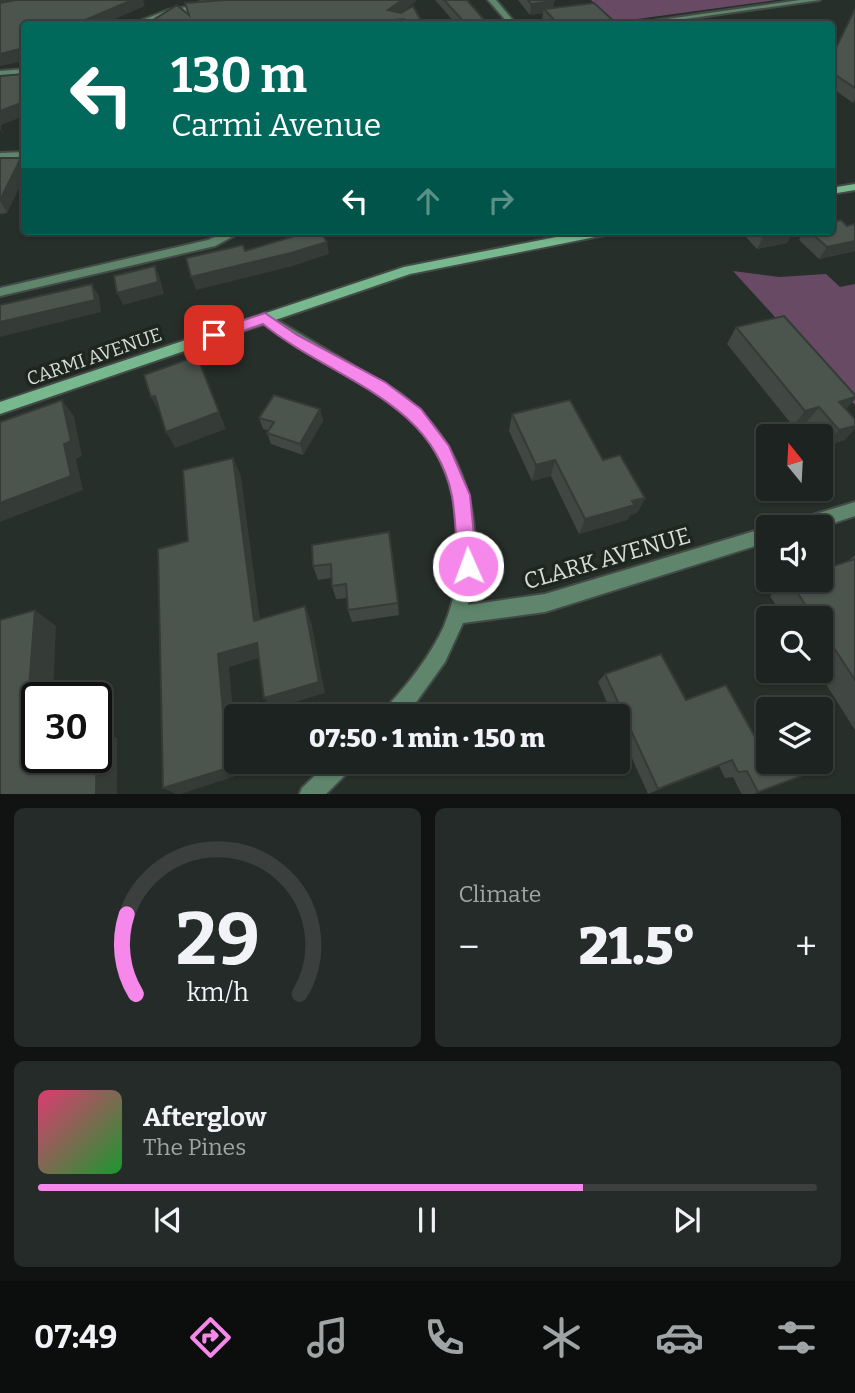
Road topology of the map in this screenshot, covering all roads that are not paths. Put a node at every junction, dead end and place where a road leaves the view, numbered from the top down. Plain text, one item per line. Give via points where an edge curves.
1 (492, 0) edge
2 (816, 0) edge
3 (213, 5) edge
4 (695, 16) junction
5 (145, 21) edge
6 (510, 21) edge
7 (658, 21) edge
8 (701, 21) edge
9 (21, 72) edge
10 (0, 74) edge
11 (21, 155) edge
12 (0, 156) edge
13 (855, 187) edge
14 (835, 190) edge
15 (228, 235) edge
16 (585, 235) edge
17 (0, 292) edge
18 (265, 318) junction
19 (0, 408) edge
20 (855, 509) edge
21 (833, 516) edge
22 (756, 539) edge
23 (457, 615) junction
24 (401, 704) edge
25 (331, 774) edge
26 (309, 794) edge

1 - 6 street
2 - 4 street
3 - 5 street
4 - 7 street
4 - 8 street
9 - 10 street
11 - 12 street
13 - 14 street
15 - 17 street via 211,243
16 - 18 street, CARMI AVENUE via 408,270
18 - 19 street, CARMI AVENUE
18 - 23 street via 292,339 379,387 429,429 461,495 468,566
20 - 21 street
22 - 23 street, CLARK AVENUE via 545,603
23 - 24 street via 432,664
25 - 26 street

